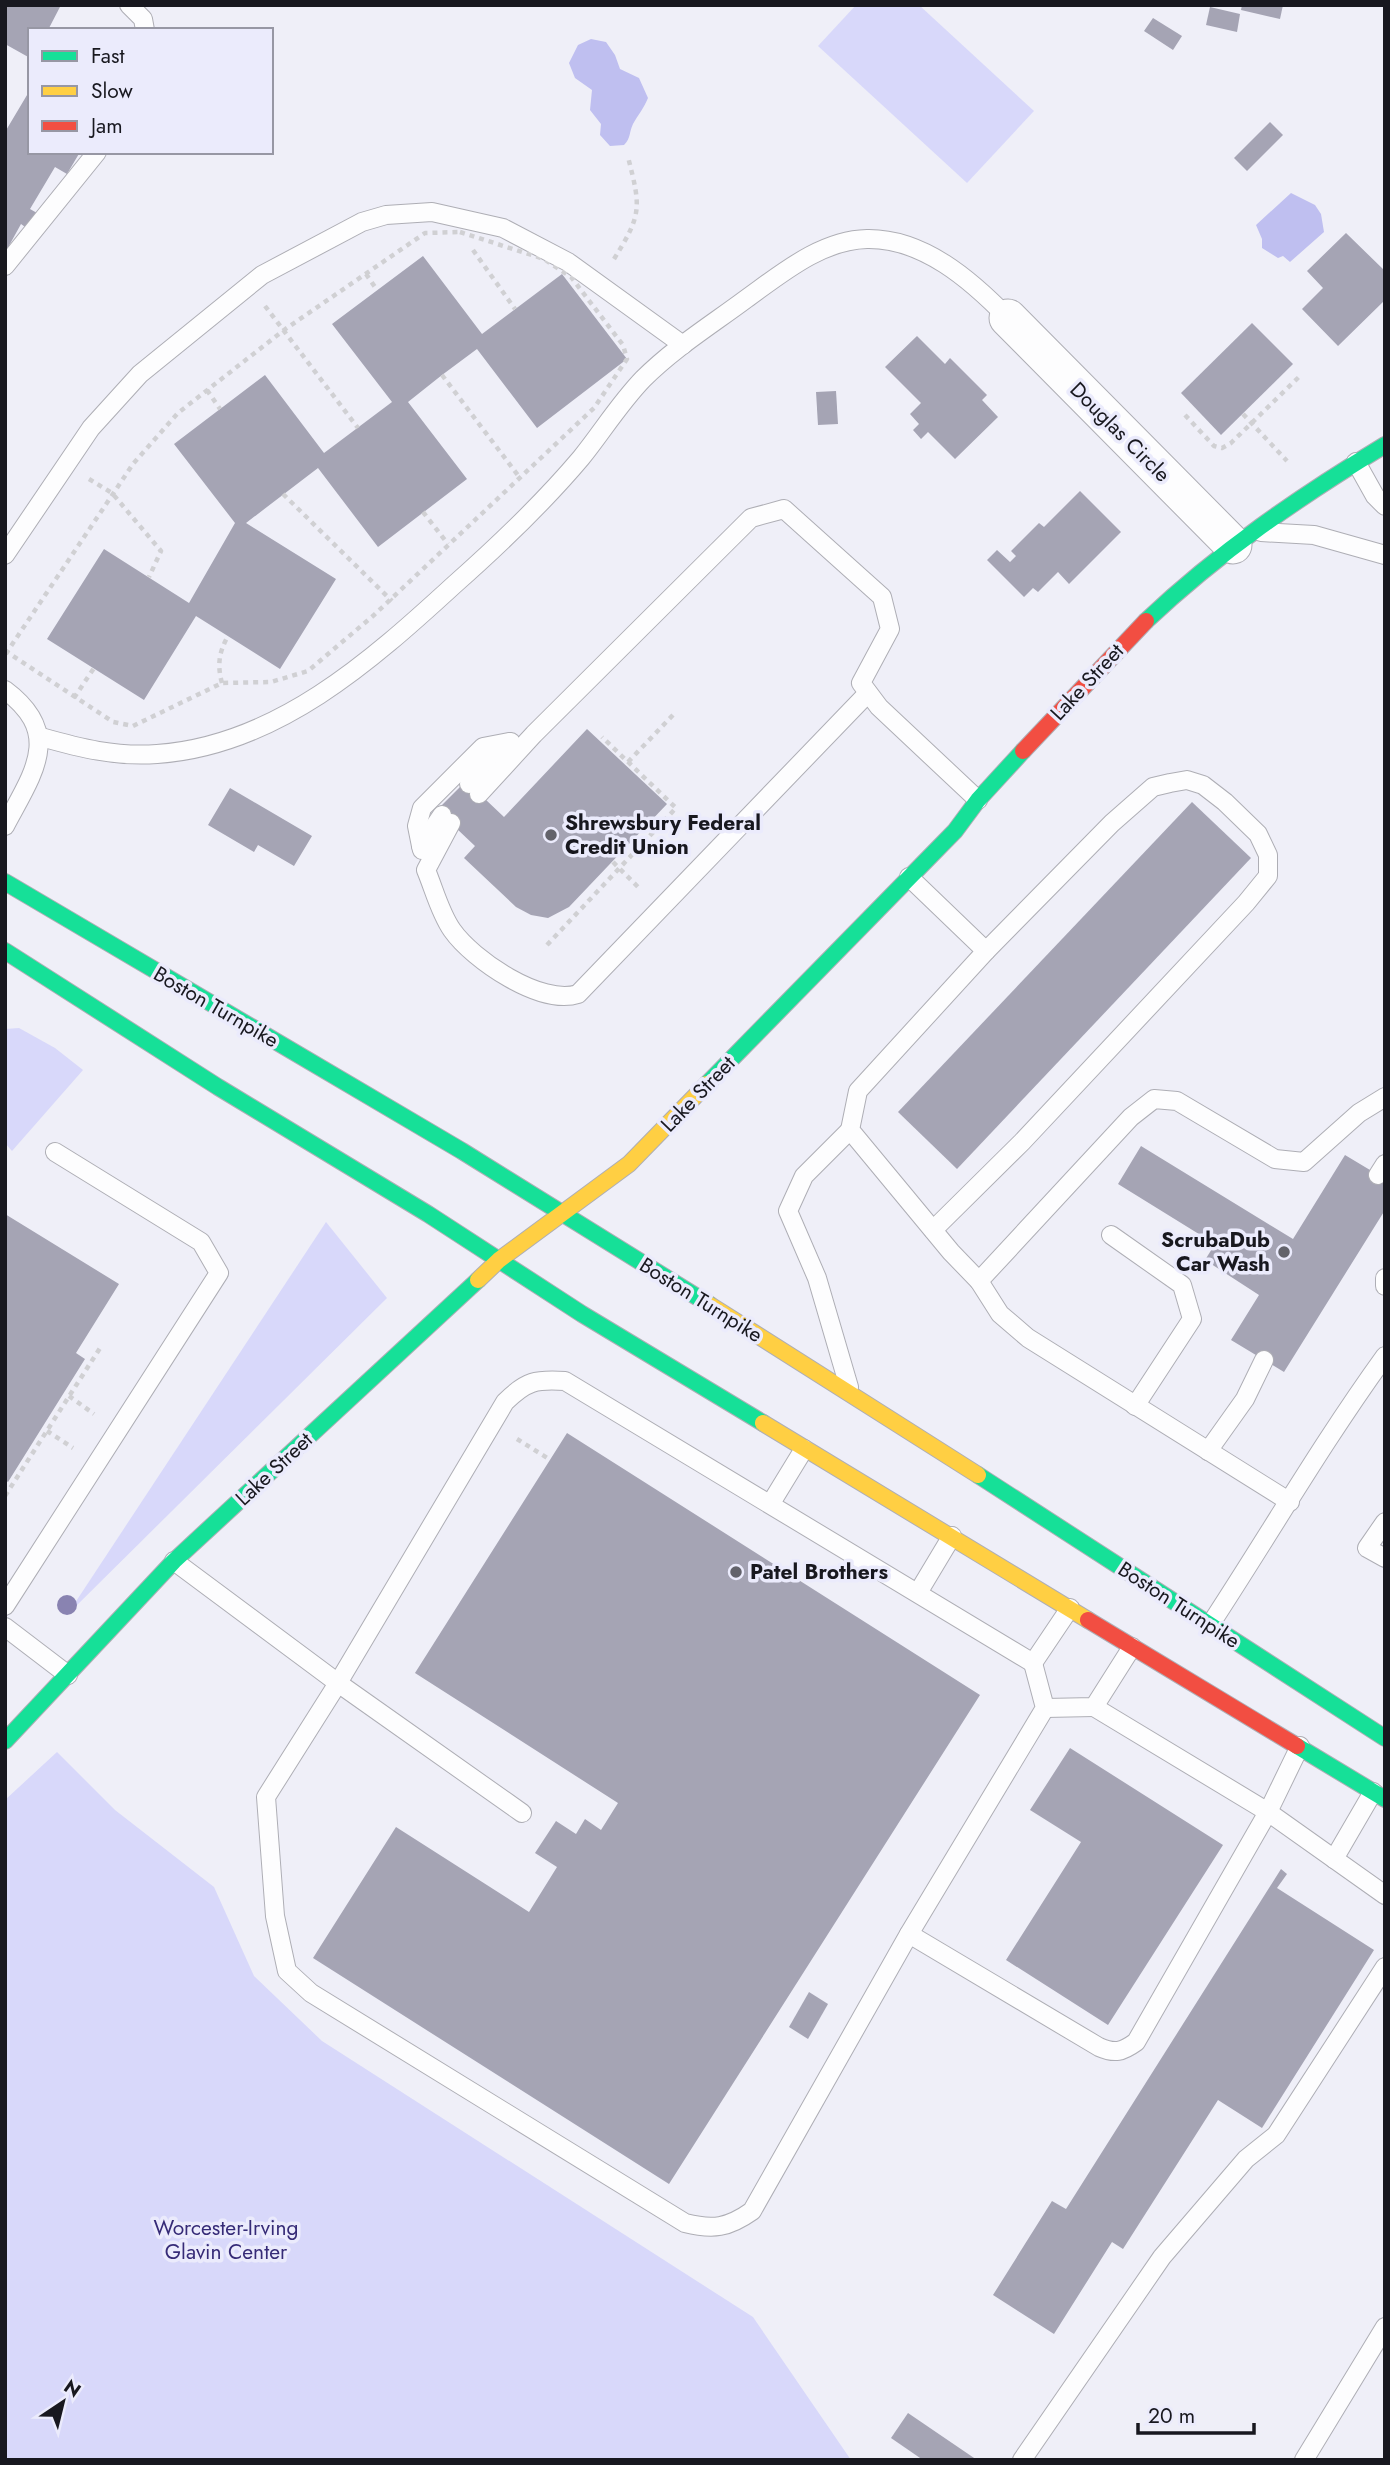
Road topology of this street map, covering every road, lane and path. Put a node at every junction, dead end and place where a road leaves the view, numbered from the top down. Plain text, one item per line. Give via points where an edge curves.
1 (129, 5) edge
2 (145, 28) edge
3 (95, 154) edge
4 (628, 156) dead end
5 (460, 233) junction
6 (5, 266) edge
7 (366, 274) junction
8 (598, 284) junction
9 (377, 290) dead end
10 (515, 309) dead end
11 (1008, 318) joint
12 (284, 330) junction
13 (683, 345) junction
14 (442, 375) dead end
15 (1301, 376) dead end
16 (207, 390) junction
17 (220, 409) dead end
18 (1243, 414) dead end
19 (1185, 415) dead end
20 (1251, 424) junction
21 (358, 428) dead end
22 (1385, 445) edge
23 (1287, 462) dead end
24 (1356, 462) junction
25 (520, 478) junction
26 (113, 493) junction
27 (283, 494) dead end
28 (539, 503) junction
29 (1385, 506) edge
30 (423, 512) dead end
31 (1242, 538) junction
32 (448, 545) junction
33 (5, 555) edge
34 (1385, 555) edge
35 (469, 571) junction
36 (149, 577) dead end
37 (390, 600) junction
38 (412, 622) junction
39 (228, 636) dead end
40 (94, 668) dead end
41 (222, 683) junction
42 (5, 690) edge
43 (868, 692) junction
44 (74, 698) junction
45 (673, 715) dead end
46 (534, 734) junction
47 (41, 737) junction
48 (602, 737) dead end
49 (509, 742) junction
50 (628, 762) junction
51 (978, 800) junction
52 (5, 826) edge
53 (421, 846) junction
54 (612, 862) dead end
55 (618, 868) junction
56 (426, 870) junction
57 (909, 877) junction
58 (5, 882) edge
59 (547, 945) dead end
60 (986, 951) junction
61 (7, 954) edge
62 (1385, 1097) edge
63 (850, 1129) junction
64 (55, 1152) dead end
65 (565, 1215) junction
66 (933, 1230) junction
67 (1111, 1235) dead end
68 (499, 1260) junction
69 (1385, 1278) edge
70 (979, 1281) junction
71 (1385, 1286) edge
72 (102, 1345) dead end
73 (1385, 1356) edge
74 (1265, 1360) dead end
75 (850, 1392) junction
76 (1135, 1406) junction
77 (492, 1423) junction
78 (804, 1449) junction
79 (1208, 1451) junction
80 (549, 1459) dead end
81 (5, 1496) edge
82 (1290, 1502) junction
83 (771, 1503) junction
84 (1385, 1522) edge
85 (951, 1536) junction
86 (1385, 1558) edge
87 (174, 1561) junction
88 (919, 1591) junction
89 (5, 1606) edge
90 (1070, 1608) junction
91 (1210, 1625) junction
92 (5, 1627) edge
93 (1132, 1647) junction
94 (1033, 1662) junction
95 (68, 1675) junction
96 (338, 1684) junction
97 (1094, 1707) junction
98 (1045, 1709) junction
99 (1385, 1738) edge
100 (5, 1741) edge
101 (1300, 1746) junction
102 (1379, 1795) edge
103 (1268, 1812) junction
104 (522, 1813) dead end
105 (1335, 1859) junction
106 (1385, 1895) edge
107 (909, 1934) junction
108 (1385, 1967) edge
109 (1385, 2327) edge
110 (1022, 2460) edge
111 (1304, 2460) edge

1 - 2 lane via 143,19
3 - 6 lane
4 - 8 path via 639,198 634,226
5 - 7 path via 425,233
5 - 10 path
5 - 25 path via 544,259 571,277 623,345 627,359 602,399
7 - 9 path
7 - 12 path
8 - 13 lane
8 - 33 lane via 526,237 479,220 408,213 362,222 262,275 140,374 91,428
11 - 13 lane via 937,259 902,245 866,239 807,258
11 - 31 street, Douglas Circle
12 - 16 path
12 - 21 path
13 - 28 lane via 629,394
14 - 25 path
15 - 20 path
16 - 17 path
16 - 26 path via 178,413
18 - 20 path
19 - 20 path via 1214,446 1222,448
20 - 23 path
22 - 24 main road, Lake Street
24 - 29 lane
24 - 31 main road, Lake Street
25 - 28 path
25 - 32 path
26 - 36 path via 160,551
26 - 44 path via 7,652
27 - 37 path
28 - 35 lane
30 - 32 path
31 - 34 lane via 1314,535
31 - 51 main road, Lake Street via 1195,575 1113,653
32 - 35 path
32 - 37 path
35 - 38 lane
37 - 38 path
37 - 41 path via 308,671 271,682
38 - 47 lane via 328,690 272,721 215,742 169,753 133,755 81,749
39 - 41 path via 220,650
40 - 44 path
41 - 44 path via 133,726 113,722
42 - 47 lane via 32,716
43 - 46 lane via 861,683 890,629 882,597 784,509 751,518
43 - 51 lane
43 - 56 lane via 578,995 567,998 522,984 475,958 450,929
45 - 50 path
46 - 49 lane
46 - 49 lane via 474,789
47 - 52 lane via 30,777
48 - 50 path
49 - 53 lane via 483,747 422,808 416,826
50 - 55 path via 676,807
51 - 57 main road, Lake Street
53 - 56 lane
53 - 56 lane via 447,819
54 - 55 path
55 - 59 path
57 - 60 lane
57 - 65 main road, Lake Street via 629,1164
58 - 65 main road, Boston Turnpike
60 - 63 lane via 858,1091
60 - 66 lane via 1112,823 1153,788 1187,780 1203,785 1258,834 1268,855 1268,876 1246,903
61 - 68 main road
62 - 70 lane via 1359,1113 1304,1162 1275,1159 1177,1101 1154,1099 1131,1117
63 - 66 lane
63 - 75 lane via 804,1176 788,1211 834,1328
64 - 89 lane via 201,1242 219,1273
65 - 68 main road, Lake Street
65 - 75 main road, Boston Turnpike
66 - 70 lane
67 - 76 lane via 1182,1284 1192,1319
68 - 78 main road
68 - 87 main road, Lake Street
69 - 71 lane
70 - 76 lane via 1000,1314 1028,1338
72 - 81 path
73 - 82 lane via 1339,1420
74 - 79 lane via 1245,1399
75 - 91 main road, Boston Turnpike
76 - 79 lane
77 - 80 path
77 - 83 lane via 522,1385 565,1381
77 - 96 lane
78 - 83 lane
78 - 85 main road
79 - 82 lane
82 - 91 lane
83 - 88 lane
84 - 86 lane via 1367,1548
85 - 88 lane
85 - 90 main road
87 - 95 main road, Lake Street
87 - 96 lane
88 - 94 lane
90 - 93 main road
90 - 94 lane
91 - 99 main road, Boston Turnpike
92 - 95 lane
93 - 97 lane
93 - 101 main road
94 - 98 lane
95 - 100 main road, Lake Street
96 - 104 lane
96 - 107 lane via 266,1797 275,1916 286,1971 311,1993 685,2223 711,2229 734,2224 752,2211
97 - 98 lane
97 - 103 lane
98 - 107 lane
101 - 102 main road
101 - 103 lane
102 - 105 lane
103 - 105 lane
103 - 107 lane via 1136,2042 1124,2051 1112,2053 1099,2047
105 - 106 lane
108 - 110 lane via 1276,2135 1246,2159 1163,2257
109 - 111 lane

